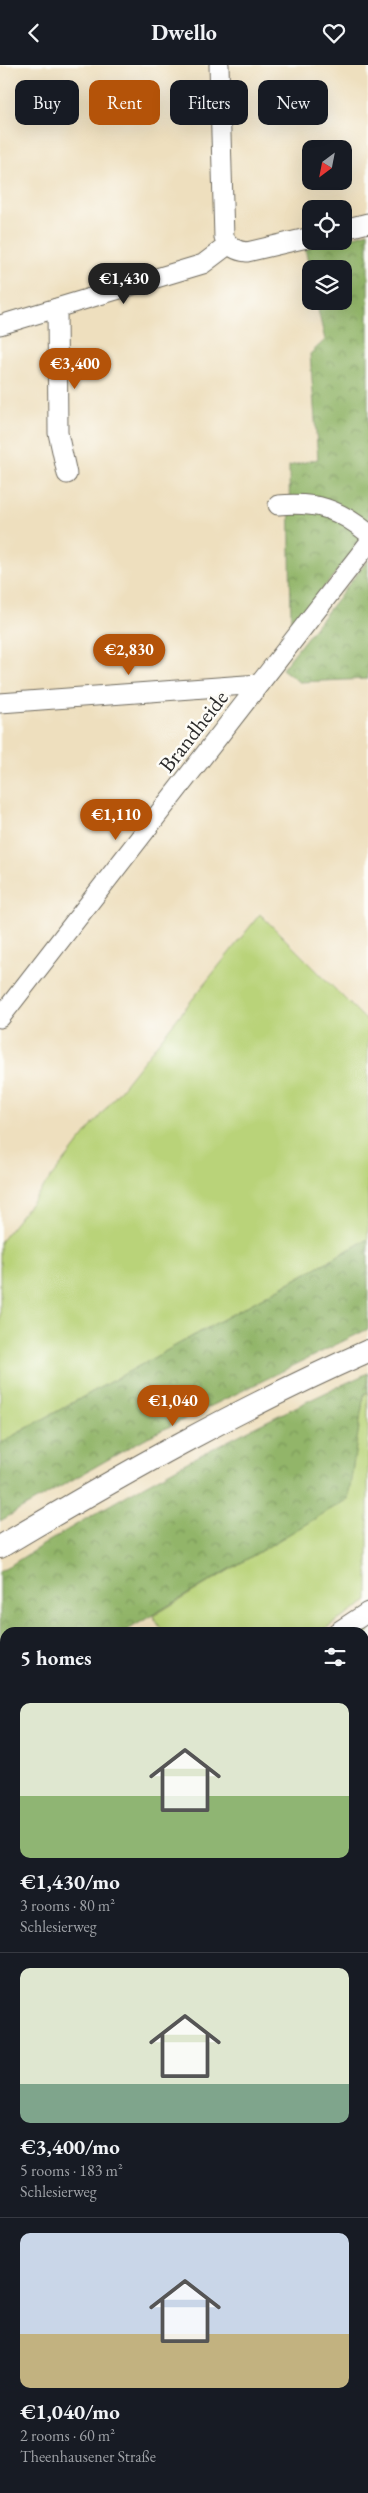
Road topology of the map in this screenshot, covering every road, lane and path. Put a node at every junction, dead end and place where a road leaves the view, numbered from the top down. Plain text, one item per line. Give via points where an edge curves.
1 (219, 65) edge
2 (368, 223) edge
3 (352, 227) edge
4 (302, 239) edge
5 (228, 245) junction
6 (57, 308) junction
7 (0, 325) edge
8 (67, 474) dead end
9 (278, 505) dead end
10 (368, 533) edge
11 (368, 544) edge
12 (259, 684) junction
13 (0, 703) edge
14 (0, 1018) edge
15 (368, 1351) edge
16 (0, 1547) edge
17 (368, 1612) edge
18 (345, 1627) edge

1 - 5 street via 222,230
2 - 3 street
4 - 5 street via 247,253
5 - 6 street via 203,264
6 - 7 street
6 - 8 street via 58,433
9 - 10 street via 302,503 324,507 347,516
11 - 12 street, Brandheide
12 - 13 street
12 - 14 street, Brandheide
15 - 16 main road via 326,1369 129,1471
17 - 18 street

